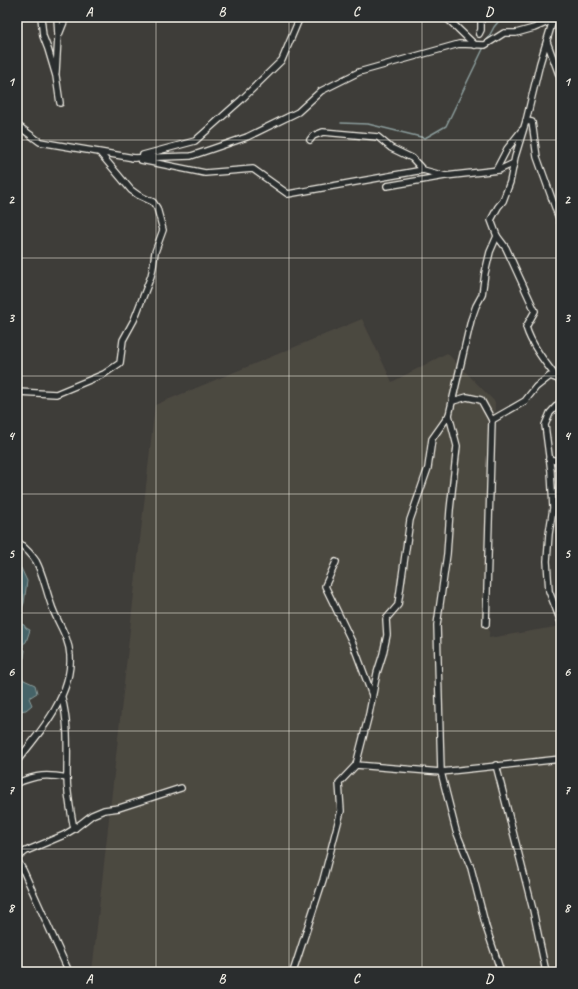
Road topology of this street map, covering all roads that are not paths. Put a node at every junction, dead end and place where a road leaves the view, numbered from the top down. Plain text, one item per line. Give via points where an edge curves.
1 (41, 17) edge
2 (57, 17) edge
3 (66, 17) edge
4 (300, 17) edge
5 (444, 17) edge
6 (456, 17) edge
7 (481, 17) edge
8 (554, 18) edge
9 (450, 21) junction
10 (479, 34) dead end
11 (58, 37) junction
12 (546, 41) junction
13 (476, 45) junction
14 (56, 76) junction
15 (561, 80) edge
16 (60, 103) dead end
17 (525, 124) junction
18 (17, 125) edge
19 (310, 140) dead end
20 (100, 152) junction
21 (133, 158) junction
22 (514, 162) junction
23 (423, 170) junction
24 (496, 170) junction
25 (445, 176) junction
26 (387, 186) dead end
27 (561, 224) edge
28 (498, 236) junction
29 (559, 381) edge
30 (17, 392) edge
31 (561, 401) edge
32 (453, 402) junction
33 (449, 415) junction
34 (492, 420) junction
35 (549, 459) junction
36 (561, 462) edge
37 (17, 541) edge
38 (336, 562) dead end
39 (561, 622) edge
40 (486, 624) dead end
41 (373, 696) junction
42 (62, 698) junction
43 (561, 759) edge
44 (17, 761) edge
45 (356, 765) junction
46 (496, 766) junction
47 (441, 772) junction
48 (67, 778) junction
49 (17, 783) edge
50 (181, 788) dead end
51 (74, 829) junction
52 (17, 859) edge
53 (69, 972) edge
54 (293, 972) edge
55 (501, 972) edge
56 (546, 972) edge

1 - 14 street via 42,36
2 - 11 street
3 - 11 street
4 - 21 street via 282,60 195,140
5 - 9 street
6 - 9 street
7 - 10 street
8 - 12 street
8 - 13 street via 534,28 504,33 484,45
9 - 13 street
11 - 14 street
12 - 15 street
12 - 17 street
13 - 21 street via 459,44 359,72 321,91 298,112 246,137 192,156
14 - 16 street
17 - 22 street
17 - 24 street
17 - 27 street via 532,122 537,157
18 - 20 street via 40,142
19 - 23 street via 323,132 378,137 391,148 412,158
20 - 21 street
20 - 30 street via 131,190 153,202 163,230 134,320 123,340 120,363 104,374 56,394
21 - 23 street via 205,173 253,169 288,194
22 - 24 street
22 - 28 street via 503,201 491,220
23 - 25 street
24 - 25 street
25 - 26 street
28 - 29 street via 535,311 526,327 528,335
28 - 32 street via 490,252 482,295 472,320
29 - 34 street via 550,376 536,387 525,401
31 - 35 street via 550,413 545,425
32 - 33 street
32 - 34 street via 467,397 481,400
33 - 41 street via 432,440 428,468 410,520 398,605 386,620 387,635
33 - 47 street via 457,446 447,554 437,625
34 - 40 street
35 - 36 street
35 - 39 street via 553,508 546,561 549,591
37 - 42 street via 36,561 50,604 66,639 70,655 68,678
38 - 41 street via 325,586 353,644
41 - 45 street
42 - 44 street via 32,744
42 - 48 street via 67,722
43 - 46 street
45 - 47 street
45 - 54 street via 339,783 341,811 323,880
46 - 47 street
46 - 56 street
47 - 55 street via 456,831 471,868
48 - 49 street via 45,775
48 - 51 street
50 - 51 street via 119,808 104,810 92,815
51 - 52 street via 26,851
52 - 53 street

